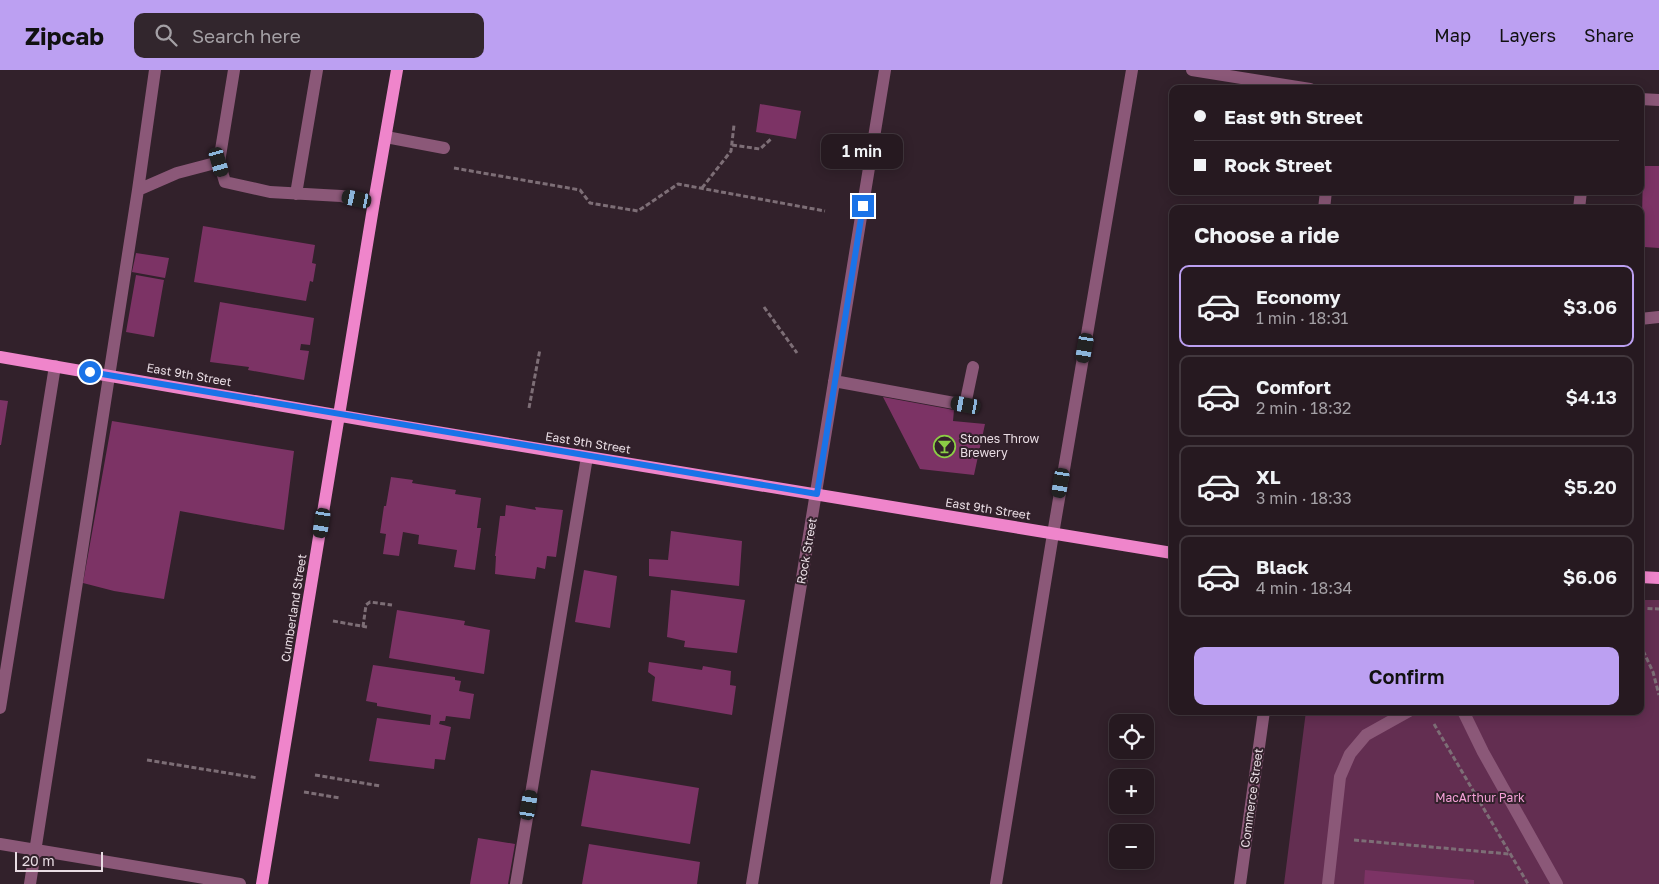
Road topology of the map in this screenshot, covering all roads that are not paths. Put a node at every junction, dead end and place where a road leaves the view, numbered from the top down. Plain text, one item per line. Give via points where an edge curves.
1 (155, 70) edge
2 (234, 70) edge
3 (317, 70) edge
4 (397, 70) edge
5 (885, 70) edge
6 (1132, 70) edge
7 (1192, 70) edge
8 (1285, 85) edge
9 (1644, 99) edge
10 (1659, 100) edge
11 (386, 137) junction
12 (444, 148) dead end
13 (219, 162) junction
14 (138, 190) junction
15 (296, 194) junction
16 (374, 202) junction
17 (1659, 317) edge
18 (1644, 319) edge
19 (0, 357) edge
20 (55, 366) junction
21 (973, 367) dead end
22 (108, 376) junction
23 (834, 381) junction
24 (339, 415) junction
25 (587, 457) junction
26 (817, 494) junction
27 (1052, 534) junction
28 (1169, 553) edge
29 (1644, 578) edge
30 (1659, 578) edge
31 (0, 708) edge
32 (1263, 715) edge
33 (1401, 715) edge
34 (1465, 715) edge
35 (0, 844) edge
36 (36, 850) junction
37 (30, 884) edge
38 (240, 884) edge
39 (262, 884) edge
40 (516, 884) edge
41 (752, 884) edge
42 (996, 884) edge
43 (1240, 884) edge
44 (1328, 884) edge
45 (1557, 884) edge

1 - 14 street
2 - 13 street
3 - 15 street
4 - 11 main road, Cumberland Street
5 - 23 street, Rock Street
6 - 27 street
7 - 8 street
9 - 10 street
11 - 12 street
11 - 16 main road, Cumberland Street
13 - 14 street
13 - 15 street via 225,182
14 - 22 street
15 - 16 street via 341,196
16 - 24 main road, Cumberland Street
17 - 18 street
19 - 20 main road, East 9th Street
20 - 22 main road, East 9th Street
20 - 31 street
21 - 23 street via 966,405
22 - 24 main road, East 9th Street
22 - 36 street
23 - 26 street, Rock Street
24 - 25 main road, East 9th Street
24 - 39 main road, Cumberland Street
25 - 26 main road, East 9th Street
25 - 40 street
26 - 27 main road, East 9th Street
26 - 41 street, Rock Street
27 - 28 main road, East 9th Street
27 - 42 street
29 - 30 main road
32 - 43 street, Commerce Street
33 - 44 street via 1366,735 1350,754 1340,777
34 - 45 street
35 - 36 street
36 - 37 street
36 - 38 street

